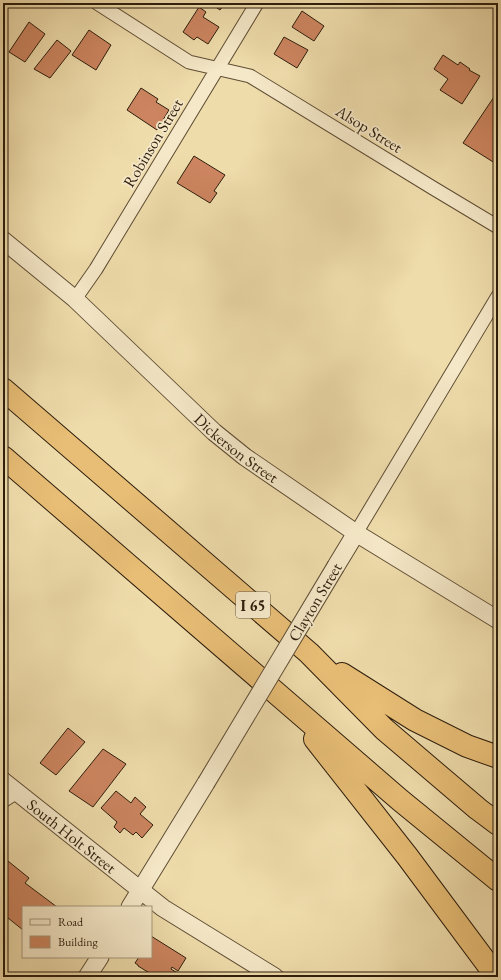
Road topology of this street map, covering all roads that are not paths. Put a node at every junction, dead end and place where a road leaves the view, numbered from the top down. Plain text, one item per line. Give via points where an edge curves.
1 (97, 3) edge
2 (258, 3) edge
3 (218, 68) junction
4 (498, 227) edge
5 (3, 240) edge
6 (498, 296) edge
7 (75, 299) junction
8 (3, 389) edge
9 (3, 457) edge
10 (356, 533) junction
11 (498, 620) edge
12 (309, 653) junction
13 (283, 699) junction
14 (498, 757) edge
15 (3, 781) edge
16 (17, 792) junction
17 (3, 801) edge
18 (498, 824) edge
19 (498, 880) edge
20 (141, 890) junction
21 (131, 906) edge
22 (99, 958) edge
23 (87, 977) edge
24 (275, 977) edge
25 (497, 977) edge

1 - 3 street, Alsop Street via 189,62
2 - 3 street, Robinson Street
3 - 4 street, Alsop Street via 250,76
3 - 7 street, Robinson Street via 96,269
5 - 7 street, Dickerson Street
6 - 10 street, Clayton Street
7 - 10 street, Dickerson Street via 214,432 245,457
8 - 12 highway, I 65
9 - 13 highway
10 - 11 street, Dickerson Street
10 - 20 street, Clayton Street, bridge
12 - 14 highway via 415,720 467,746
12 - 18 highway, I 65 via 384,729
13 - 19 highway
13 - 25 highway via 407,856
15 - 16 street, South Holt Street
16 - 17 street
16 - 20 street, South Holt Street
20 - 21 street, Clayton Street
20 - 24 street, South Holt Street via 163,908
22 - 23 street

